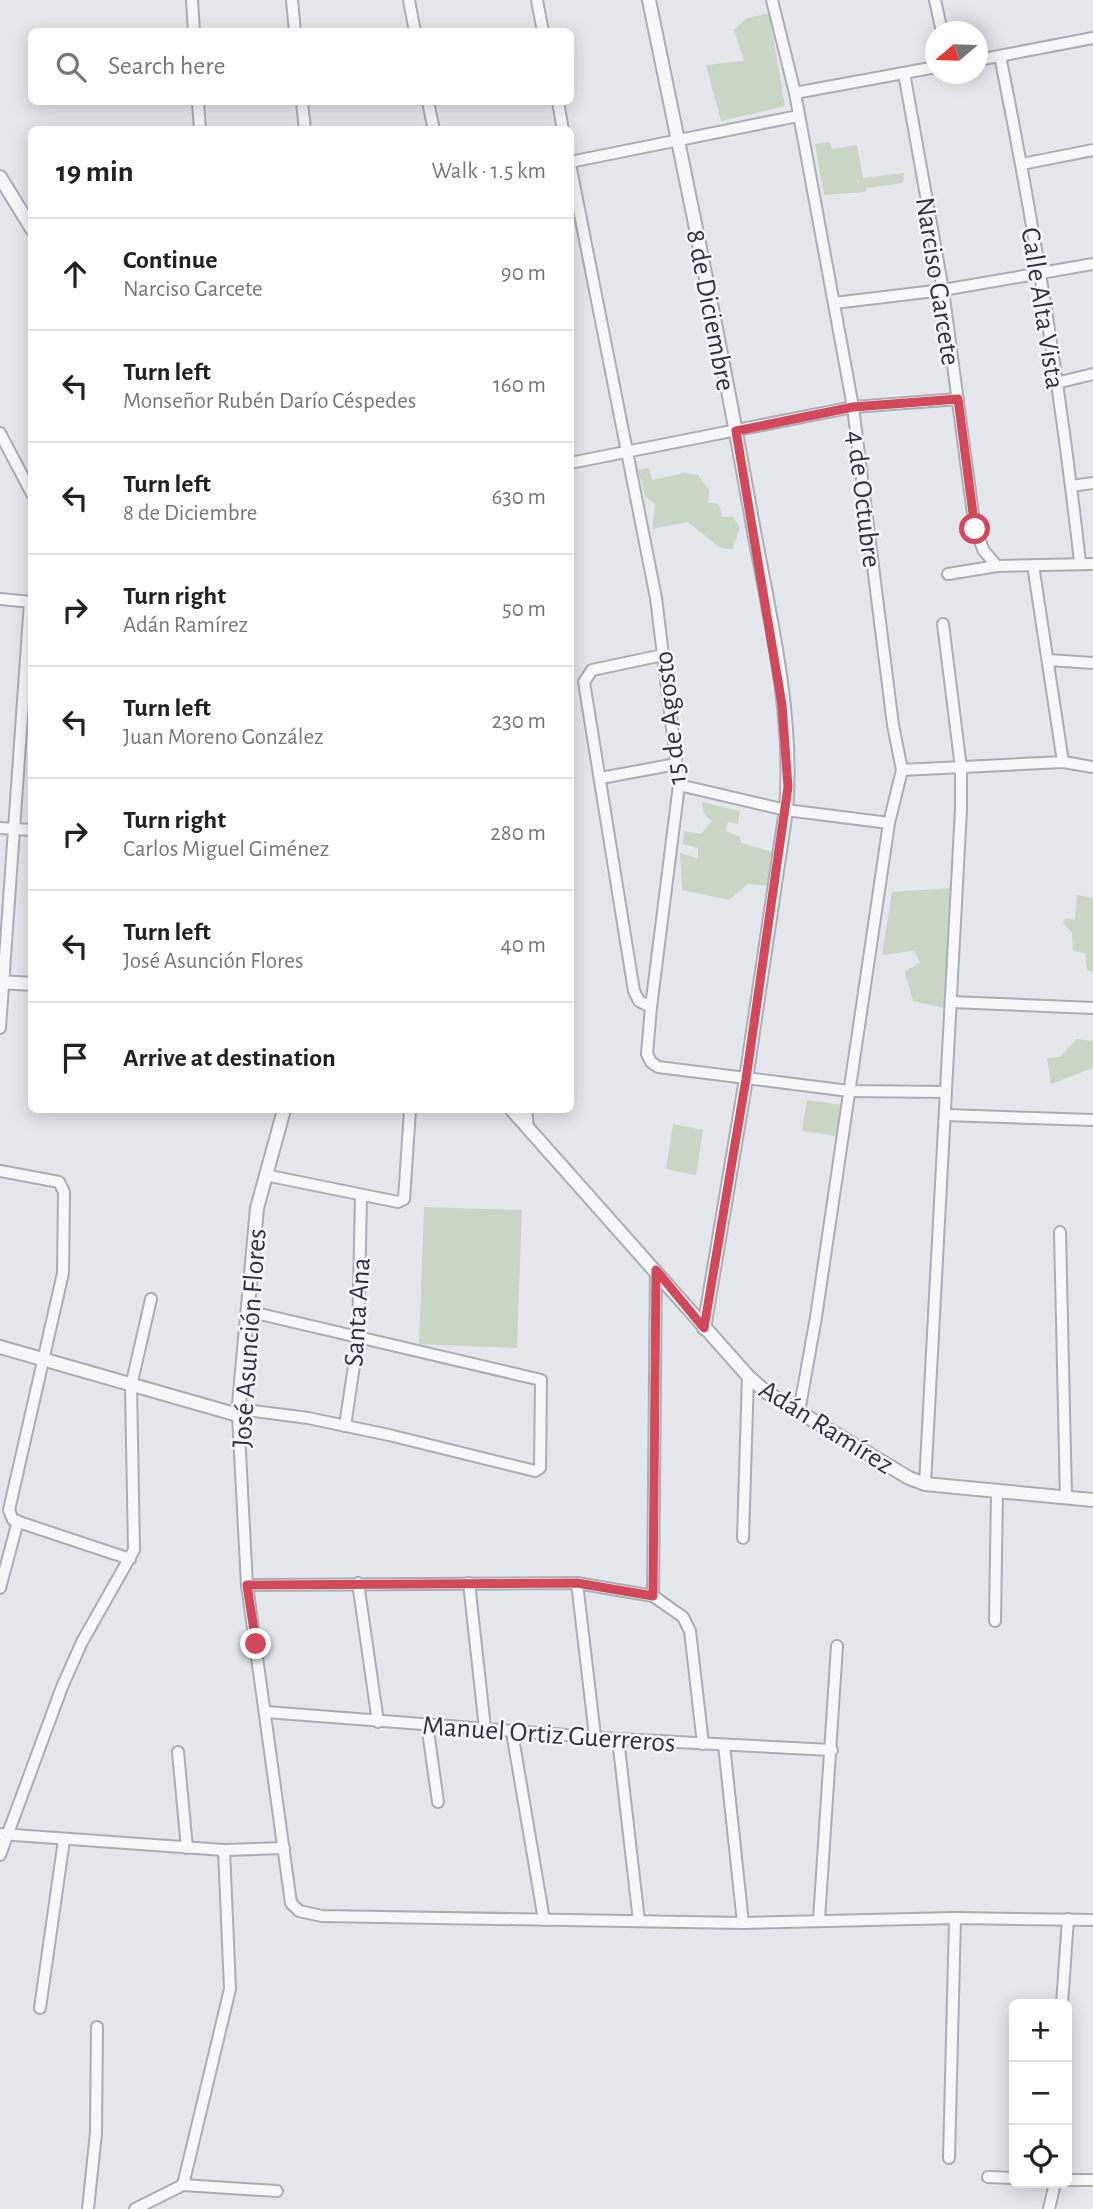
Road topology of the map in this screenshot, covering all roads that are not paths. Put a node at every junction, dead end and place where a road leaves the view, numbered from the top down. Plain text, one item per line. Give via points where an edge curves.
1 (192, 0) edge
2 (292, 0) edge
3 (409, 0) edge
4 (537, 0) edge
5 (649, 0) edge
6 (772, 0) edge
7 (935, 0) edge
8 (940, 21) edge
9 (194, 28) edge
10 (295, 28) edge
11 (414, 28) edge
12 (542, 28) edge
13 (1093, 38) edge
14 (1000, 56) junction
15 (988, 58) edge
16 (925, 69) edge
17 (904, 73) junction
18 (794, 93) junction
19 (198, 105) edge
20 (302, 105) edge
21 (429, 105) edge
22 (559, 105) edge
23 (799, 116) junction
24 (200, 126) edge
25 (305, 126) edge
26 (433, 126) edge
27 (562, 126) edge
28 (678, 141) junction
29 (1093, 150) edge
30 (574, 162) edge
31 (1022, 164) junction
32 (0, 178) edge
33 (574, 183) edge
34 (28, 223) edge
35 (1093, 264) edge
36 (1038, 275) junction
37 (943, 290) junction
38 (834, 303) junction
39 (1093, 374) edge
40 (1056, 383) junction
41 (958, 399) junction
42 (853, 407) junction
43 (736, 431) junction
44 (0, 433) edge
45 (628, 452) junction
46 (574, 462) edge
47 (1093, 483) edge
48 (28, 486) edge
49 (1071, 486) junction
50 (1080, 562) junction
51 (1093, 564) edge
52 (1033, 565) junction
53 (997, 566) junction
54 (948, 574) dead end
55 (0, 599) edge
56 (28, 602) edge
57 (943, 624) dead end
58 (28, 640) edge
59 (663, 655) junction
60 (1048, 660) junction
61 (1093, 663) edge
62 (1063, 762) junction
63 (676, 764) junction
64 (1093, 766) edge
65 (961, 768) junction
66 (902, 770) junction
67 (601, 778) junction
68 (680, 785) junction
69 (786, 810) junction
70 (889, 823) junction
71 (0, 828) edge
72 (13, 828) junction
73 (28, 830) edge
74 (1, 982) edge
75 (28, 984) edge
76 (951, 1002) junction
77 (650, 1007) junction
78 (1093, 1008) edge
79 (0, 1028) edge
80 (746, 1079) junction
81 (849, 1091) junction
82 (946, 1092) junction
83 (283, 1113) edge
84 (410, 1113) edge
85 (515, 1113) edge
86 (526, 1113) edge
87 (946, 1115) junction
88 (1093, 1120) edge
89 (528, 1128) junction
90 (0, 1171) edge
91 (265, 1174) junction
92 (361, 1197) junction
93 (1060, 1232) dead end
94 (656, 1270) junction
95 (151, 1299) dead end
96 (247, 1311) junction
97 (704, 1328) junction
98 (358, 1339) junction
99 (0, 1347) edge
100 (42, 1359) junction
101 (748, 1376) junction
102 (131, 1386) junction
103 (238, 1412) junction
104 (799, 1412) junction
105 (345, 1426) junction
106 (925, 1484) junction
107 (998, 1492) junction
108 (1066, 1498) junction
109 (1093, 1500) edge
110 (18, 1521) junction
111 (743, 1538) dead end
112 (130, 1559) junction
113 (358, 1583) junction
114 (469, 1583) junction
115 (577, 1583) junction
116 (247, 1585) junction
117 (0, 1588) edge
118 (653, 1596) junction
119 (995, 1621) dead end
120 (837, 1646) dead end
121 (266, 1712) junction
122 (378, 1722) junction
123 (427, 1724) junction
124 (485, 1728) junction
125 (512, 1732) junction
126 (595, 1736) junction
127 (618, 1739) junction
128 (703, 1744) junction
129 (724, 1745) junction
130 (832, 1750) junction
131 (178, 1752) dead end
132 (438, 1802) dead end
133 (3, 1834) edge
134 (64, 1840) junction
135 (187, 1848) junction
136 (284, 1848) junction
137 (224, 1850) junction
138 (0, 1855) edge
139 (955, 1919) junction
140 (1068, 1919) junction
141 (544, 1920) junction
142 (819, 1920) junction
143 (1093, 1920) edge
144 (639, 1922) junction
145 (743, 1923) junction
146 (1062, 1999) edge
147 (40, 2008) dead end
148 (97, 2027) dead end
149 (949, 2158) dead end
150 (988, 2177) dead end
151 (1009, 2178) edge
152 (1072, 2180) edge
153 (1093, 2180) edge
154 (183, 2185) junction
155 (1054, 2188) edge
156 (277, 2191) dead end
157 (88, 2209) edge
158 (135, 2209) edge
159 (1049, 2209) edge

1 - 9 street
2 - 10 street
3 - 11 street
4 - 12 street
5 - 28 street, 8 de Diciembre
6 - 18 street, 4 de Octubre
7 - 8 street
13 - 14 street
14 - 15 street
14 - 31 street, Calle Alta Vista
16 - 17 street
17 - 18 street
17 - 37 street, Narciso Garcete
18 - 23 street, 4 de Octubre
19 - 24 street
20 - 25 street
21 - 26 street
22 - 27 street
23 - 28 street
23 - 38 street, 4 de Octubre
28 - 30 street
28 - 43 street, 8 de Diciembre
29 - 31 street
31 - 36 street, Calle Alta Vista
32 - 34 street
33 - 45 street, 15 de Agosto
35 - 36 street
36 - 37 street
36 - 40 street, Calle Alta Vista
37 - 38 street
37 - 41 street, Narciso Garcete
38 - 42 street, 4 de Octubre
39 - 40 street
40 - 49 street, Calle Alta Vista
41 - 42 street
41 - 53 street, Narciso Garcete via 975,529 984,551
42 - 43 street
42 - 66 street, 4 de Octubre
43 - 45 street
43 - 69 street, 8 de Diciembre via 782,705 788,765
44 - 48 street
45 - 46 street
45 - 59 street, 15 de Agosto
47 - 49 street
49 - 50 street, Calle Alta Vista
50 - 51 street
50 - 52 street
52 - 53 street
52 - 60 street
53 - 54 street
55 - 56 street
57 - 65 street
58 - 72 street
59 - 63 street, 15 de Agosto
59 - 67 street via 586,674 583,682
60 - 61 street
60 - 62 street
62 - 64 street
62 - 65 street
63 - 67 street
63 - 68 street, 15 de Agosto
65 - 66 street
65 - 76 street
66 - 70 street, 4 de Octubre
67 - 77 street via 634,991 639,1001
68 - 69 street
68 - 77 street, 15 de Agosto
69 - 70 street
69 - 80 street, 8 de Diciembre
70 - 81 street, 4 de Octubre
71 - 72 street
72 - 73 street
72 - 74 street
74 - 75 street
74 - 79 street
76 - 78 street
76 - 82 street
77 - 80 street, 15 de Agosto via 650,1062 658,1067
80 - 81 street, 15 de Agosto
80 - 97 street, 8 de Diciembre
81 - 82 street, 15 de Agosto
81 - 104 street, 4 de Octubre
82 - 87 street
83 - 91 street, José Asunción Flores
84 - 92 street via 404,1199 393,1203
85 - 89 street, Adán Ramírez
86 - 89 street
87 - 88 street
87 - 106 street
89 - 94 street, Adán Ramírez
90 - 100 street via 59,1182 64,1192 62,1273
91 - 92 street
91 - 96 street, José Asunción Flores via 257,1208
92 - 98 street, Santa Ana
93 - 108 street
94 - 97 street, Adán Ramírez
94 - 118 street
95 - 102 street
96 - 98 street
96 - 103 street, José Asunción Flores
97 - 101 street, Adán Ramírez
98 - 105 street, Santa Ana
98 - 105 street via 541,1380 540,1468 535,1471
99 - 100 street
100 - 102 street
100 - 110 street via 9,1500 13,1520
101 - 104 street, Adán Ramírez
101 - 111 street
102 - 103 street
102 - 112 street via 136,1540
103 - 105 street
103 - 116 street, José Asunción Flores
104 - 106 street, Adán Ramírez
106 - 107 street, Adán Ramírez
107 - 108 street, Adán Ramírez
107 - 119 street
108 - 109 street, Adán Ramírez
110 - 112 street
110 - 117 street
112 - 133 street via 82,1642
113 - 114 street
113 - 116 street
113 - 122 street
114 - 115 street
114 - 124 street
115 - 118 street
115 - 126 street
116 - 121 street, José Asunción Flores
118 - 128 street via 683,1618 690,1631
120 - 130 street
121 - 122 street, Manuel Ortiz Guerreros
121 - 136 street, José Asunción Flores
122 - 123 street, Manuel Ortiz Guerreros
123 - 124 street, Manuel Ortiz Guerreros
123 - 132 street
124 - 125 street, Manuel Ortiz Guerreros
125 - 126 street, Manuel Ortiz Guerreros
125 - 141 street
126 - 127 street, Manuel Ortiz Guerreros
127 - 128 street, Manuel Ortiz Guerreros
127 - 144 street
128 - 129 street, Manuel Ortiz Guerreros
129 - 130 street, Manuel Ortiz Guerreros
129 - 145 street
130 - 142 street
131 - 135 street
133 - 134 street
133 - 138 street
134 - 135 street
134 - 147 street
135 - 137 street
136 - 137 street
136 - 141 street, José Asunción Flores via 292,1903 299,1911 321,1916
137 - 154 street via 230,1989
139 - 140 street
139 - 142 street
139 - 149 street
140 - 143 street
140 - 146 street
141 - 144 street
142 - 145 street
144 - 145 street
148 - 157 street via 96,2133
150 - 151 street
152 - 153 street
154 - 156 street
154 - 158 street
155 - 159 street

